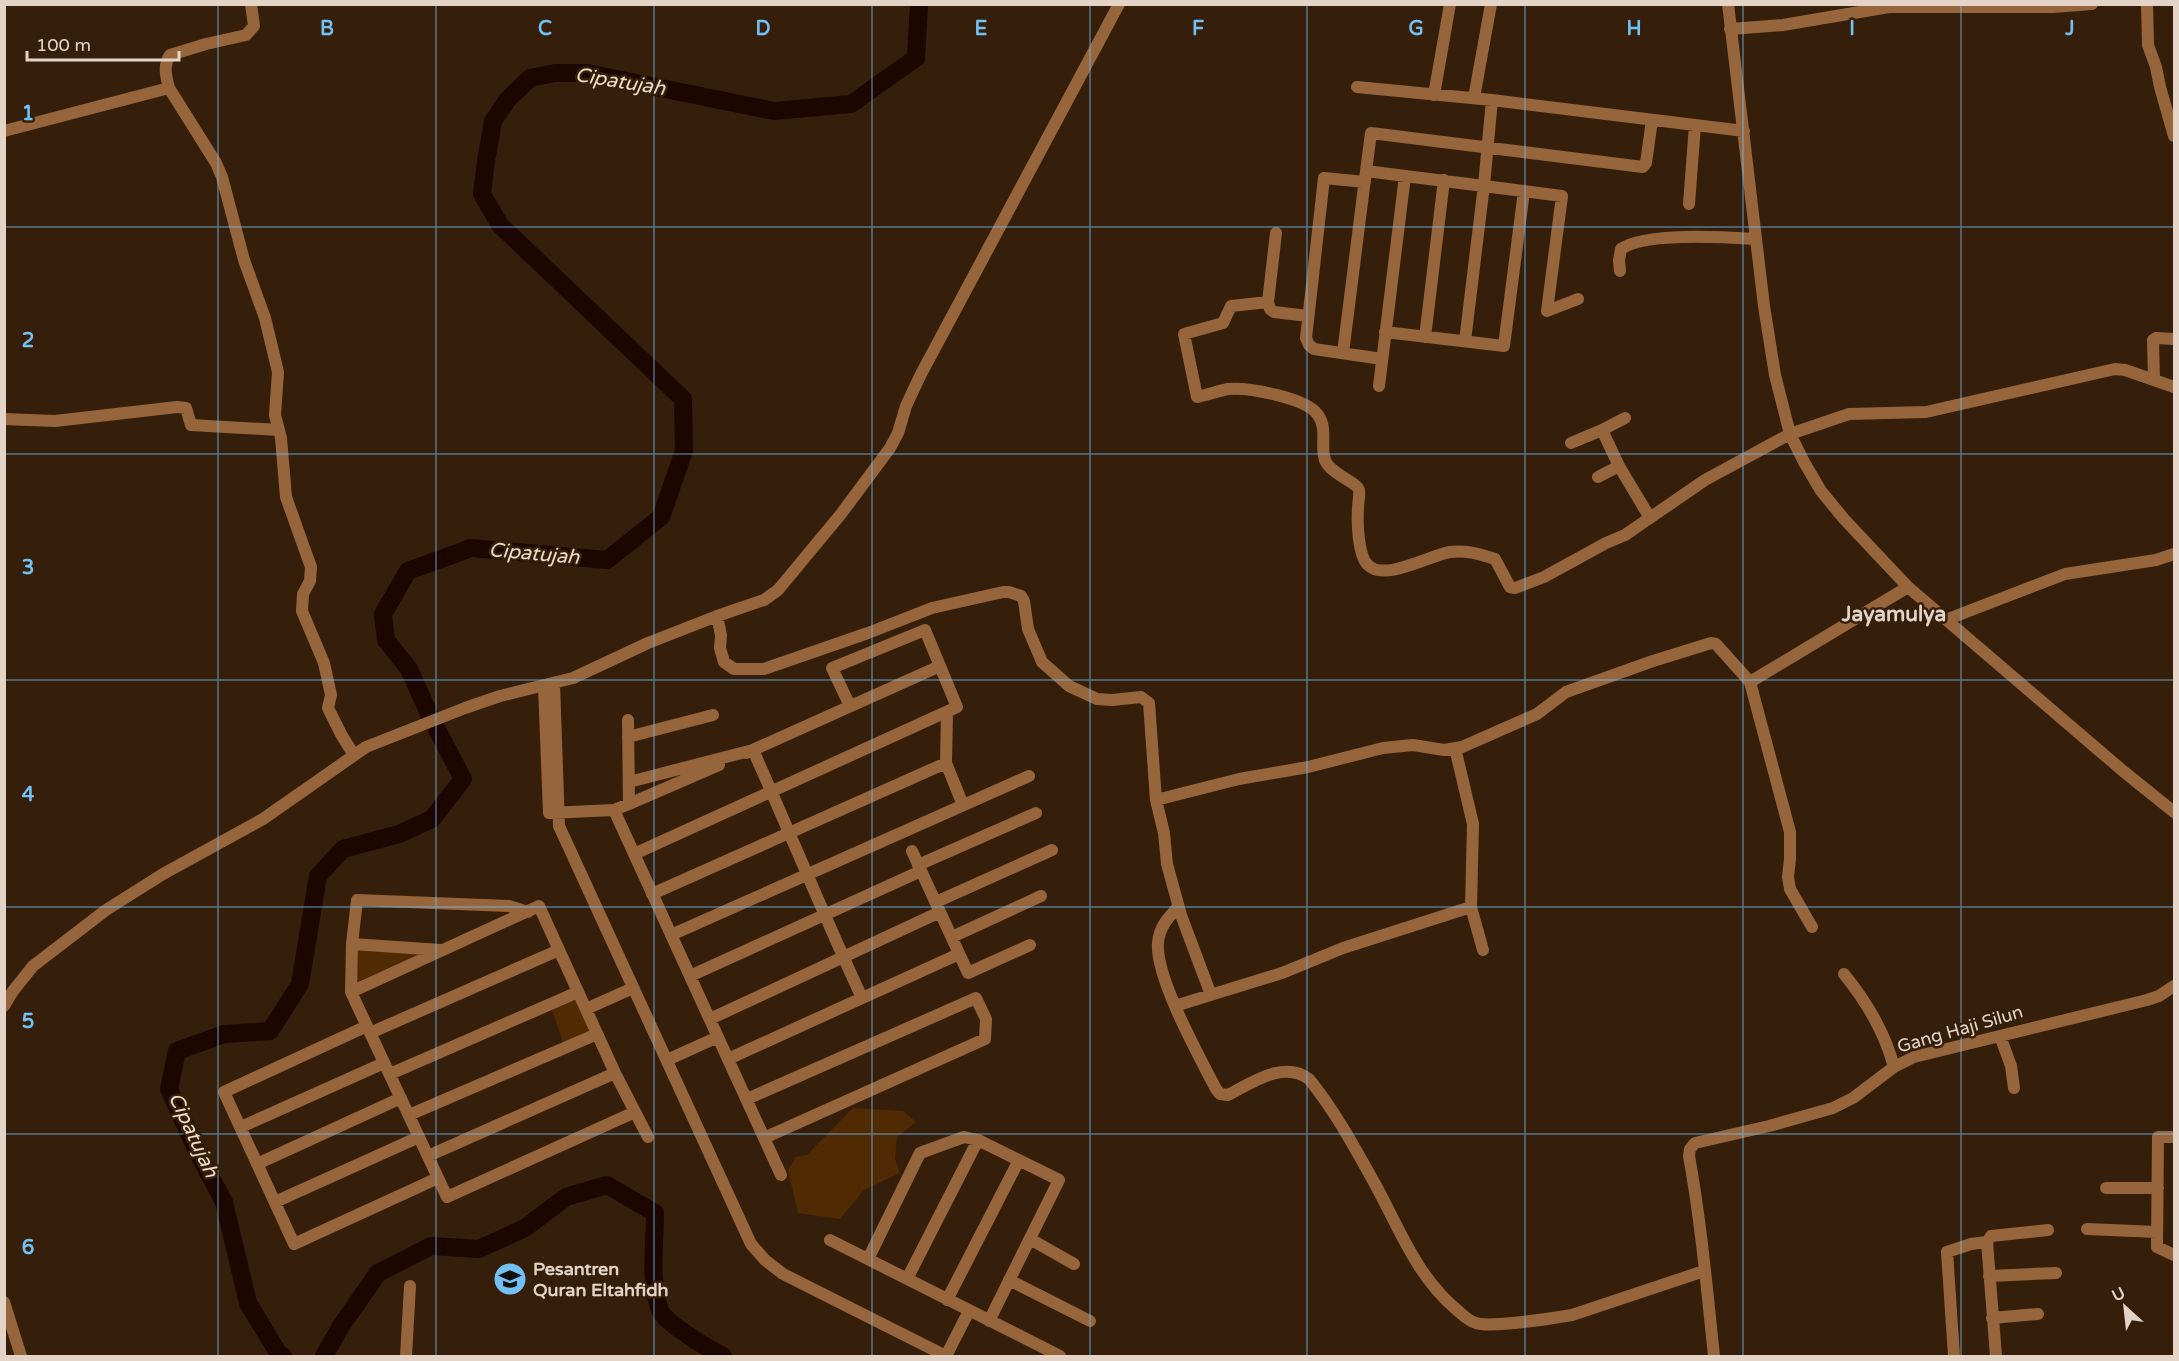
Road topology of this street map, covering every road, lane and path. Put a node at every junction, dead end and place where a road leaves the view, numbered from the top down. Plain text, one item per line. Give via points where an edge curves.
1 (251, 4) edge
2 (1119, 4) edge
3 (1450, 4) edge
4 (1491, 4) edge
5 (1728, 4) edge
6 (2092, 4) edge
7 (2147, 4) edge
8 (1730, 29) junction
9 (1357, 87) dead end
10 (169, 88) junction
11 (1434, 94) junction
12 (1474, 98) junction
13 (1492, 100) junction
14 (1652, 120) junction
15 (1695, 125) junction
16 (4, 131) edge
17 (1744, 131) junction
18 (2175, 135) edge
19 (1487, 148) junction
20 (1406, 176) junction
21 (1366, 177) junction
22 (1444, 180) junction
23 (1484, 185) junction
24 (1524, 191) junction
25 (1689, 204) dead end
26 (1276, 233) dead end
27 (1754, 239) junction
28 (1620, 271) dead end
29 (1578, 299) dead end
30 (1268, 302) junction
31 (1308, 316) junction
32 (1386, 332) junction
33 (1425, 337) junction
34 (2175, 339) edge
35 (1465, 341) junction
36 (1343, 353) junction
37 (1382, 359) junction
38 (2154, 380) junction
39 (1379, 386) dead end
40 (2175, 387) edge
41 (1625, 418) dead end
42 (4, 419) edge
43 (279, 430) junction
44 (1602, 430) junction
45 (1790, 434) junction
46 (1571, 443) dead end
47 (1619, 466) junction
48 (1598, 477) dead end
49 (1650, 518) junction
50 (2175, 554) edge
51 (1908, 587) junction
52 (717, 616) junction
53 (1948, 619) junction
54 (940, 666) junction
55 (1750, 682) junction
56 (549, 684) junction
57 (850, 706) junction
58 (947, 712) junction
59 (714, 715) dead end
60 (628, 720) dead end
61 (628, 737) junction
62 (1455, 748) junction
63 (753, 750) junction
64 (354, 755) junction
65 (946, 764) junction
66 (1029, 776) dead end
67 (629, 782) junction
68 (772, 792) junction
69 (1156, 800) junction
70 (629, 804) junction
71 (963, 805) junction
72 (614, 810) junction
73 (558, 812) junction
74 (2175, 812) edge
75 (1036, 813) dead end
76 (791, 832) junction
77 (1052, 850) dead end
78 (912, 851) dead end
79 (634, 854) junction
80 (920, 868) junction
81 (806, 875) junction
82 (652, 894) junction
83 (1041, 896) dead end
84 (938, 907) junction
85 (1178, 907) junction
86 (1471, 907) junction
87 (533, 909) junction
88 (824, 915) junction
89 (1812, 927) dead end
90 (671, 935) junction
91 (952, 937) junction
92 (352, 944) junction
93 (1030, 945) dead end
94 (445, 950) junction
95 (559, 950) junction
96 (1483, 950) dead end
97 (959, 954) junction
98 (843, 957) junction
99 (1844, 974) dead end
100 (690, 976) junction
101 (2175, 986) edge
102 (633, 988) junction
103 (351, 992) junction
104 (578, 992) junction
105 (1211, 995) junction
106 (862, 998) junction
107 (4, 1006) edge
108 (1175, 1006) junction
109 (586, 1009) junction
110 (710, 1019) junction
111 (369, 1030) junction
112 (597, 1035) junction
113 (2000, 1036) junction
114 (718, 1037) junction
115 (728, 1059) junction
116 (667, 1060) junction
117 (1894, 1067) junction
118 (387, 1069) junction
119 (615, 1073) junction
120 (2014, 1088) dead end
121 (401, 1098) junction
122 (747, 1099) junction
123 (635, 1112) junction
124 (409, 1115) junction
125 (241, 1127) junction
126 (419, 1137) junction
127 (648, 1137) dead end
128 (2175, 1137) edge
129 (764, 1138) junction
130 (978, 1140) junction
131 (428, 1156) junction
132 (1019, 1160) junction
133 (258, 1164) junction
134 (781, 1175) dead end
135 (438, 1178) junction
136 (2106, 1188) dead end
137 (2158, 1188) junction
138 (275, 1202) junction
139 (2087, 1229) dead end
140 (2048, 1230) dead end
141 (2157, 1232) junction
142 (1030, 1239) junction
143 (830, 1240) dead end
144 (1987, 1242) junction
145 (2175, 1255) edge
146 (868, 1259) junction
147 (1074, 1264) dead end
148 (1704, 1270) junction
149 (2056, 1273) dead end
150 (1989, 1276) junction
151 (907, 1279) junction
152 (1010, 1280) junction
153 (410, 1286) dead end
154 (947, 1300) junction
155 (4, 1302) edge
156 (969, 1311) junction
157 (2037, 1314) dead end
158 (1992, 1318) junction
159 (989, 1321) junction
160 (1090, 1321) dead end
161 (16, 1340) junction
162 (4, 1346) edge
163 (21, 1356) edge
164 (406, 1356) edge
165 (946, 1356) edge
166 (1060, 1356) edge
167 (1714, 1356) edge
168 (1954, 1356) edge
169 (1996, 1356) edge

1 - 10 street via 254,26 246,35 170,56 165,72
2 - 52 street via 920,376 890,447 842,514 778,590 764,600
3 - 11 street
4 - 12 street
5 - 8 street
6 - 8 street via 1889,7 1783,25
7 - 18 street via 2148,45
8 - 17 street
9 - 11 street
10 - 16 street
10 - 43 street via 216,163 228,195 244,260 266,318 278,372
11 - 12 street
12 - 13 street
13 - 14 street
13 - 19 street
14 - 15 street
14 - 19 street via 1643,167
15 - 17 street
15 - 25 street
17 - 27 street
19 - 21 street via 1371,133
19 - 23 street
20 - 21 street
20 - 22 street
20 - 32 street
21 - 31 street via 1324,178
21 - 36 street
22 - 23 street
22 - 33 street
23 - 24 street
23 - 35 street
24 - 29 street via 1562,196 1547,311
24 - 35 street via 1504,346
26 - 30 street
27 - 28 street via 1678,237 1635,243 1621,249
27 - 45 street via 1775,375
30 - 31 street via 1274,312
30 - 49 street via 1231,306 1223,323 1184,334 1197,397 1230,389 1249,390 1276,395 1309,407 1318,415 1323,426 1325,460 1334,472 1359,490 1361,556 1368,566 1377,570 1402,569 1448,552 1477,553 1495,559 1510,587 1515,588 1625,535
31 - 36 street via 1309,345
32 - 33 street
32 - 37 street
33 - 35 street
34 - 38 street via 2153,340
36 - 37 street
37 - 39 street
38 - 40 street
38 - 45 street via 2125,370 2105,370 1926,412 1849,414
41 - 44 street
42 - 43 street via 55,421 177,407 186,408 191,425
43 - 64 street via 286,497 311,567 302,611 324,663 330,695 328,708
44 - 46 street
44 - 47 street
45 - 49 street via 1705,480
45 - 51 street via 1821,491
47 - 48 street
47 - 49 street
50 - 53 street via 2065,574
51 - 53 street
51 - 55 street
52 - 56 street via 594,670
52 - 69 street via 724,663 734,669 764,669 932,608 1004,592 1017,594 1024,601 1028,629 1042,662 1070,686 1097,699 1141,697 1149,703
53 - 74 street
54 - 57 street
54 - 57 street via 925,630 832,668
54 - 58 street via 957,707
55 - 62 street via 1721,648 1711,643 1566,692 1537,714
55 - 89 street via 1790,832 1790,889
56 - 64 street via 465,708
56 - 73 street
57 - 63 street
58 - 65 street
58 - 68 street
59 - 61 street
60 - 61 street
61 - 67 street
62 - 69 street via 1383,748
62 - 86 street via 1473,824
63 - 67 street
63 - 68 street
63 - 70 street
64 - 107 street via 264,819 106,910 33,966
65 - 71 street
65 - 76 street
66 - 71 street
67 - 70 street
68 - 76 street
68 - 79 street
69 - 85 street
70 - 72 street
71 - 81 street
72 - 73 street
72 - 79 street
73 - 102 street via 559,826
75 - 80 street
76 - 81 street
76 - 82 street
77 - 84 street
78 - 80 street
79 - 82 street
80 - 84 street
80 - 88 street
81 - 88 street
81 - 90 street
82 - 90 street
83 - 91 street
84 - 91 street
84 - 98 street
85 - 105 street
85 - 108 street via 1165,922 1157,944
86 - 96 street
86 - 105 street
87 - 92 street via 357,900
87 - 94 street
87 - 95 street
88 - 98 street
88 - 100 street
90 - 100 street
91 - 97 street
92 - 94 street
92 - 103 street
93 - 97 street via 968,973
94 - 103 street
95 - 104 street
95 - 111 street
97 - 106 street
98 - 106 street
98 - 110 street
99 - 117 street via 1882,1033
100 - 110 street
101 - 113 street, Gang Haji Silun via 2159,996
102 - 109 street
102 - 116 street
103 - 111 street
104 - 109 street
104 - 118 street
105 - 108 street
106 - 115 street
108 - 148 street via 1220,1094 1228,1095 1288,1070 1309,1079 1335,1115 1427,1279 1468,1320 1486,1324 1572,1315
109 - 112 street
110 - 114 street
111 - 118 street
111 - 125 street via 224,1092
112 - 119 street
112 - 124 street
113 - 117 street, Gang Haji Silun via 1914,1057
113 - 120 street via 2011,1065
114 - 115 street
114 - 116 street
115 - 122 street
116 - 165 street via 751,1244 765,1260 783,1274
117 - 148 street, Gang Haji Silun via 1833,1108 1695,1143 1689,1156 1699,1206
118 - 121 street
118 - 125 street
119 - 123 street
119 - 131 street
121 - 124 street
121 - 133 street
122 - 129 street
122 - 129 street via 976,998 986,1019 985,1039
123 - 127 street
123 - 135 street via 447,1197
124 - 126 street
125 - 133 street
126 - 131 street
126 - 138 street
128 - 137 street via 2158,1137
129 - 134 street
130 - 132 street
130 - 146 street via 964,1137 920,1153
130 - 151 street
131 - 135 street
132 - 142 street via 1059,1180
132 - 154 street
133 - 138 street
135 - 138 street via 294,1244
136 - 137 street
137 - 141 street
139 - 141 street
140 - 144 street via 1991,1236
141 - 145 street via 2157,1247
142 - 147 street
142 - 152 street
143 - 146 street
144 - 150 street
144 - 168 street via 1947,1253
146 - 151 street
148 - 167 street
149 - 150 street
150 - 158 street
151 - 154 street
152 - 159 street
152 - 160 street
153 - 164 street
154 - 156 street
155 - 161 street
156 - 159 street
156 - 165 street
157 - 158 street
158 - 169 street
159 - 166 street
161 - 162 street
161 - 163 street

